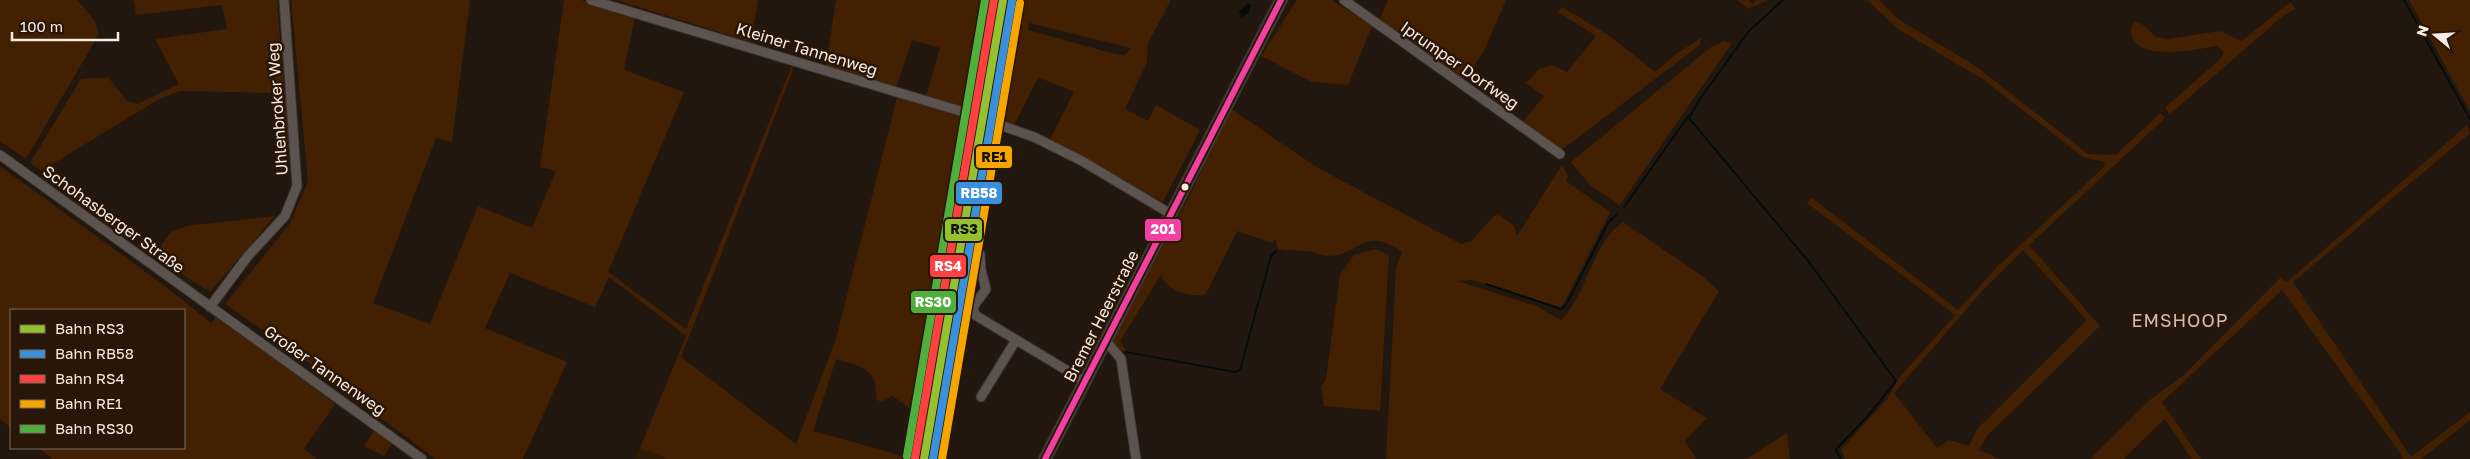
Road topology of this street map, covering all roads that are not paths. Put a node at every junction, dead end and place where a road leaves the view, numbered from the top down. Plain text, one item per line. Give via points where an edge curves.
1 (284, 0) edge
2 (591, 0) edge
3 (1281, 0) edge
4 (1344, 0) edge
5 (1560, 154) dead end
6 (0, 155) edge
7 (1171, 214) junction
8 (980, 254) dead end
9 (210, 307) junction
10 (1016, 340) junction
11 (1106, 342) junction
12 (1086, 382) junction
13 (981, 397) dead end
14 (419, 458) edge
15 (1045, 459) edge
16 (1136, 459) edge

1 - 9 street, Uhlenbroker Weg via 297,186 285,216 248,256
2 - 7 street, Kleiner Tannenweg via 960,111 1034,137 1082,161
3 - 7 main road, Bremer Heerstraße
4 - 5 street, Iprumper Dorfweg
6 - 9 street, Schohasberger Straße
7 - 11 main road, Bremer Heerstraße
8 - 10 street via 986,289 973,309 976,315
9 - 14 street, Großer Tannenweg
10 - 12 street
10 - 13 street
11 - 12 main road, Bremer Heerstraße
11 - 16 street via 1121,359
12 - 15 main road, Bremer Heerstraße

